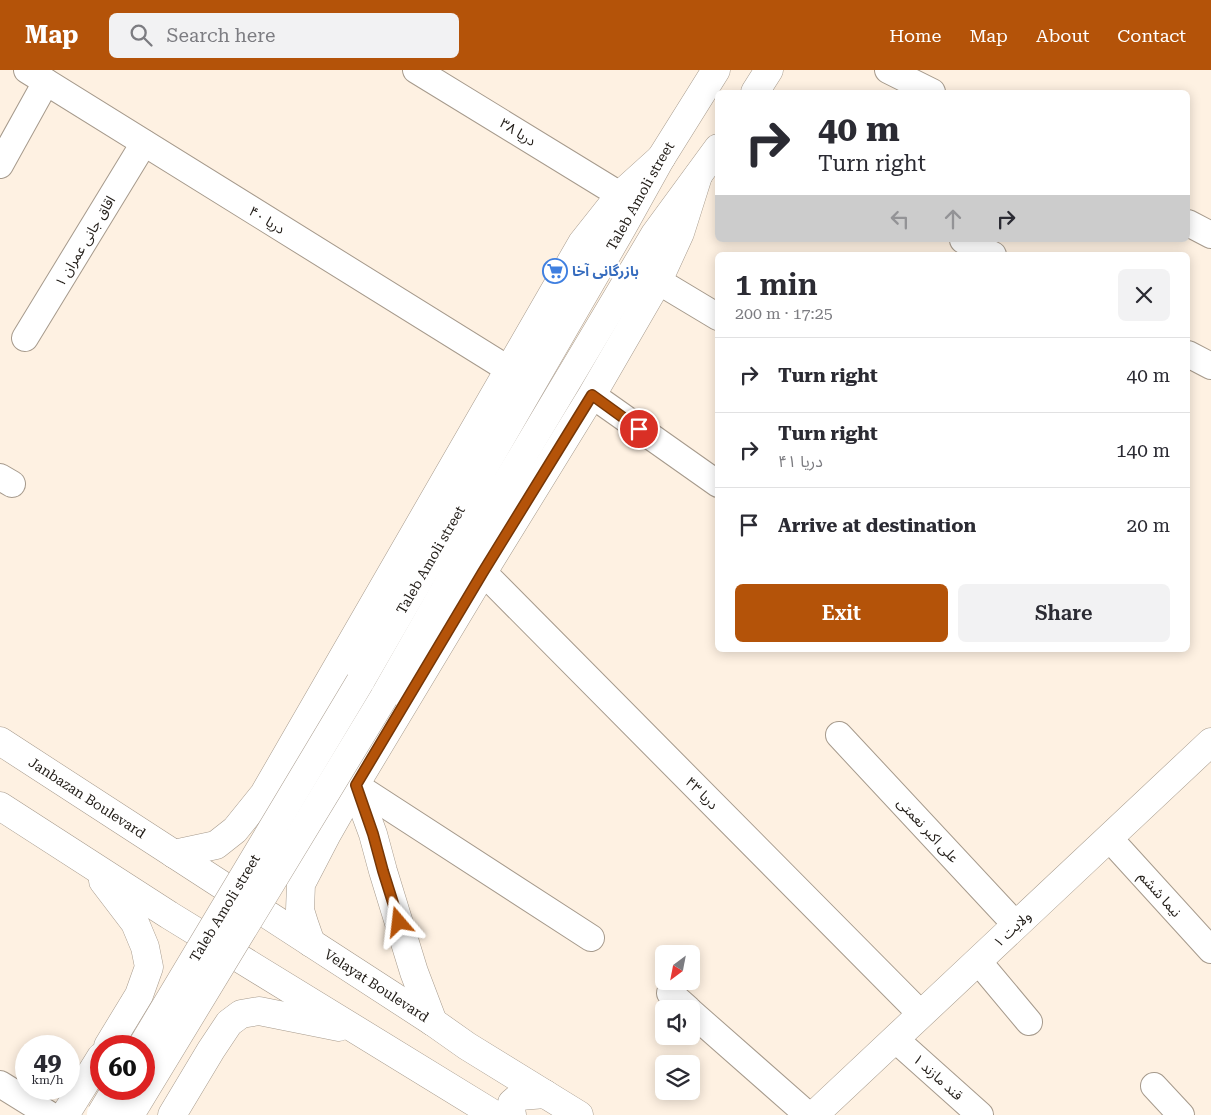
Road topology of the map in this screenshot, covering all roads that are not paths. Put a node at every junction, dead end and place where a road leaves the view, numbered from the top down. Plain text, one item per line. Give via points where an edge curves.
1 (416, 70) edge
2 (769, 70) edge
3 (888, 70) edge
4 (712, 72) edge
5 (36, 76) edge
6 (756, 90) edge
7 (928, 90) edge
8 (144, 143) junction
9 (715, 152) edge
10 (661, 158) junction
11 (0, 165) edge
12 (698, 176) junction
13 (620, 195) junction
14 (1190, 224) edge
15 (1211, 235) edge
16 (967, 242) edge
17 (987, 252) edge
18 (658, 281) junction
19 (715, 315) edge
20 (25, 338) dead end
21 (1190, 355) edge
22 (1211, 366) edge
23 (508, 369) junction
24 (592, 395) junction
25 (715, 482) edge
26 (483, 572) junction
27 (318, 702) junction
28 (839, 735) dead end
29 (384, 737) junction
30 (0, 741) edge
31 (1211, 742) edge
32 (356, 785) junction
33 (0, 806) edge
34 (1109, 838) junction
35 (174, 854) junction
36 (92, 866) junction
37 (1016, 925) junction
38 (591, 938) dead end
39 (311, 943) junction
40 (1211, 950) edge
41 (978, 961) junction
42 (921, 1014) junction
43 (700, 1020) edge
44 (433, 1022) junction
45 (1029, 1022) dead end
46 (360, 1032) junction
47 (115, 1035) edge
48 (149, 1035) edge
49 (895, 1039) junction
50 (467, 1046) junction
51 (90, 1075) edge
52 (443, 1083) junction
53 (0, 1084) edge
54 (1154, 1086) dead end
55 (545, 1094) junction
56 (113, 1100) edge
57 (70, 1108) edge
58 (50, 1115) edge
59 (108, 1115) edge
60 (130, 1115) edge
61 (172, 1115) edge
62 (495, 1115) edge
63 (512, 1115) edge
64 (579, 1115) edge
65 (808, 1115) edge
66 (814, 1115) edge
67 (980, 1115) edge
68 (1181, 1115) edge

1 - 13 street, دریا ۳۸
2 - 6 main road
3 - 7 street
4 - 10 main road, Taleb Amoli street
5 - 8 street, دریا ۴۰
5 - 11 street
8 - 20 street, اقاق جانی عمران ۱
8 - 23 street, دریا ۴۰
9 - 12 main road, Taleb Amoli street
10 - 13 main road
10 - 48 main road, Taleb Amoli street, bridge via 360,682
12 - 18 main road via 680,233
12 - 60 main road, Taleb Amoli street, bridge via 655,234 489,512 384,697
13 - 23 main road via 582,243
14 - 15 street
16 - 17 street
18 - 19 street
18 - 24 main road
21 - 22 street
23 - 27 main road
24 - 25 street
24 - 26 main road
26 - 29 main road
26 - 42 street, دریا ۴۳
27 - 29 main road via 318,722 323,732 338,746 358,750 368,748
27 - 35 main road via 264,794 235,830 216,845
28 - 37 street, علی اکبر نعمتی
29 - 32 main road
30 - 35 main road, Janbazan Boulevard
31 - 34 main road, ولایت ۱
32 - 38 street
32 - 39 main road via 301,884 300,910
32 - 44 main road via 414,972
33 - 36 main road
34 - 37 main road, ولایت ۱
34 - 40 street, نیما ششم
35 - 39 main road, Velayat Boulevard
36 - 46 main road
36 - 47 main road via 135,923 149,968 139,996
37 - 41 main road, ولایت ۱
39 - 44 main road, Velayat Boulevard
41 - 42 main road, ولایت ۱
41 - 45 street
42 - 49 main road, ولایت ۱
43 - 65 street
44 - 50 main road, Velayat Boulevard
46 - 52 main road
46 - 61 main road via 259,1011 241,1014 229,1023
49 - 66 main road, ولایت ۱
49 - 67 street, قند مازند ۱
50 - 52 main road via 477,1064 474,1073 466,1081
50 - 55 main road, Velayat Boulevard
51 - 57 main road
52 - 62 main road
53 - 58 street
54 - 68 street
55 - 63 main road via 520,1096 512,1103
55 - 64 main road, Velayat Boulevard
56 - 59 main road, bridge
57 - 59 main road via 96,1101 116,1109

